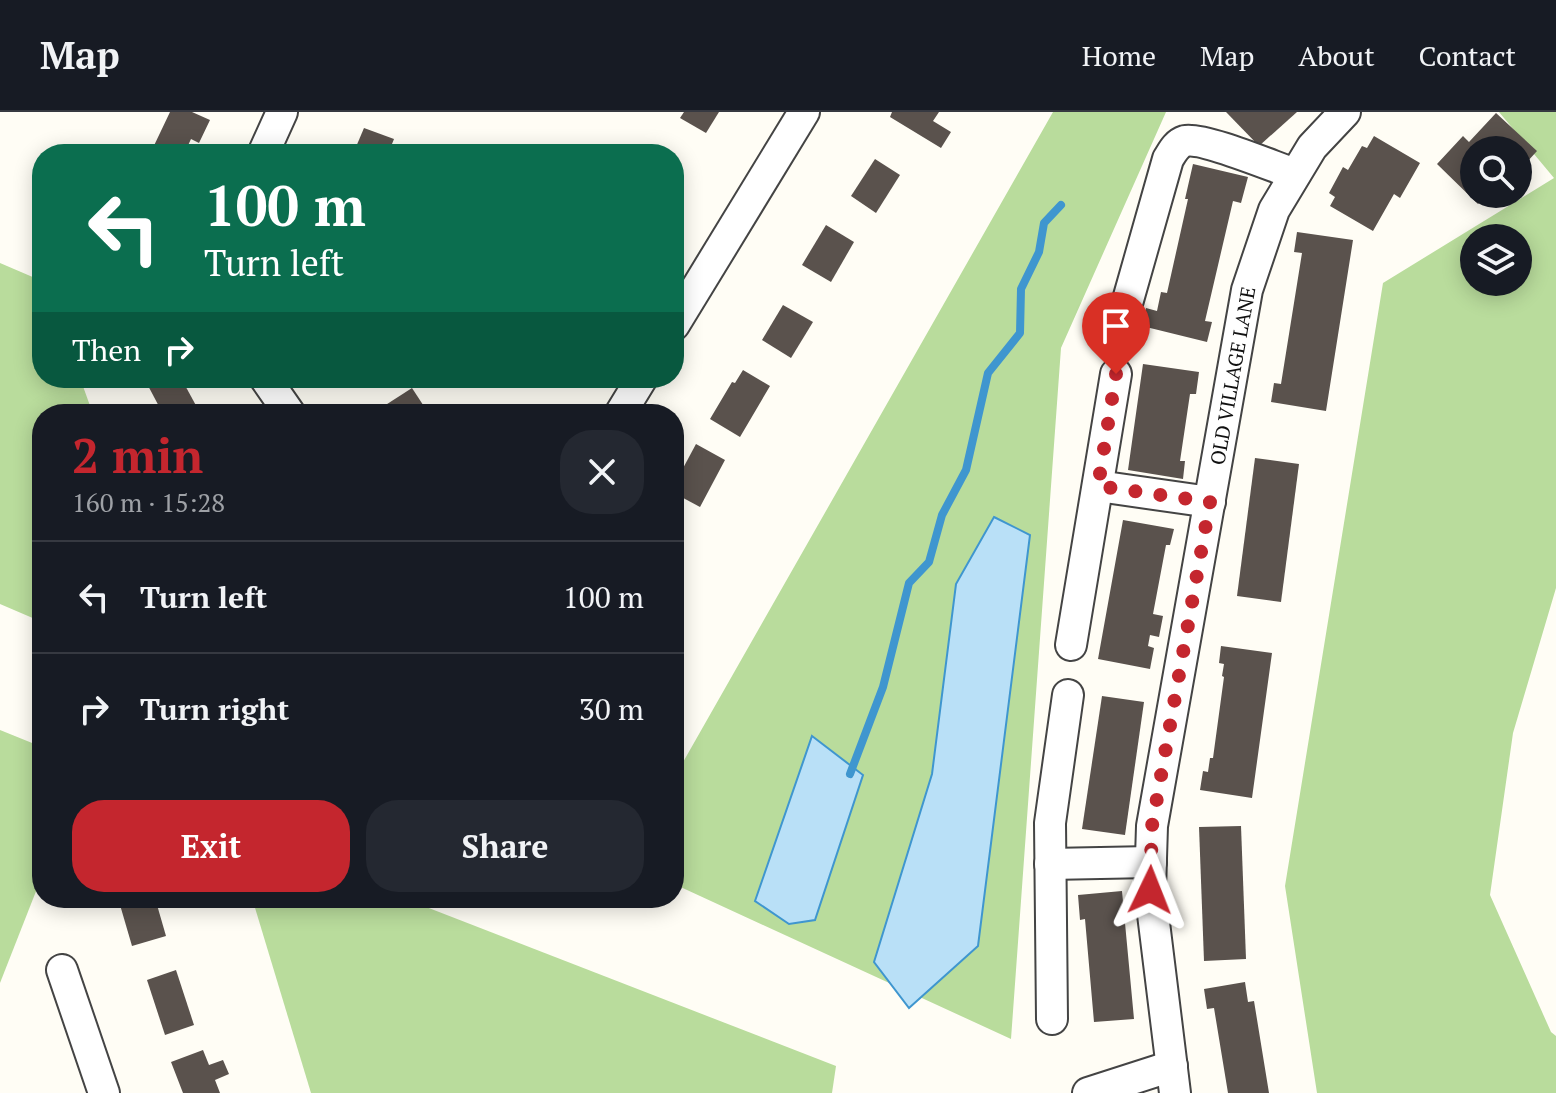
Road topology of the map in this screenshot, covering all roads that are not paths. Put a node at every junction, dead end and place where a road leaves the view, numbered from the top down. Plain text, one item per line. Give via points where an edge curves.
1 (282, 112) edge
2 (804, 112) edge
3 (1345, 112) edge
4 (268, 144) edge
5 (1295, 174) junction
6 (1128, 300) dead end
7 (684, 309) edge
8 (1116, 374) dead end
9 (1098, 486) junction
10 (1210, 502) junction
11 (1071, 645) dead end
12 (1068, 695) dead end
13 (1151, 862) junction
14 (1050, 864) junction
15 (62, 970) dead end
16 (1052, 1019) dead end
17 (1173, 1080) edge
18 (104, 1093) edge
19 (1088, 1093) edge

1 - 4 street
2 - 7 street
3 - 5 street, OLD VILLAGE LANE
5 - 6 street via 1209,145 1188,140 1176,145
5 - 10 street, OLD VILLAGE LANE via 1274,210 1247,290
8 - 9 street
9 - 10 street
9 - 11 street
10 - 13 street, OLD VILLAGE LANE via 1152,826
12 - 14 street via 1050,823
13 - 14 street
13 - 17 street, OLD VILLAGE LANE
14 - 16 street
15 - 18 street
17 - 19 street

